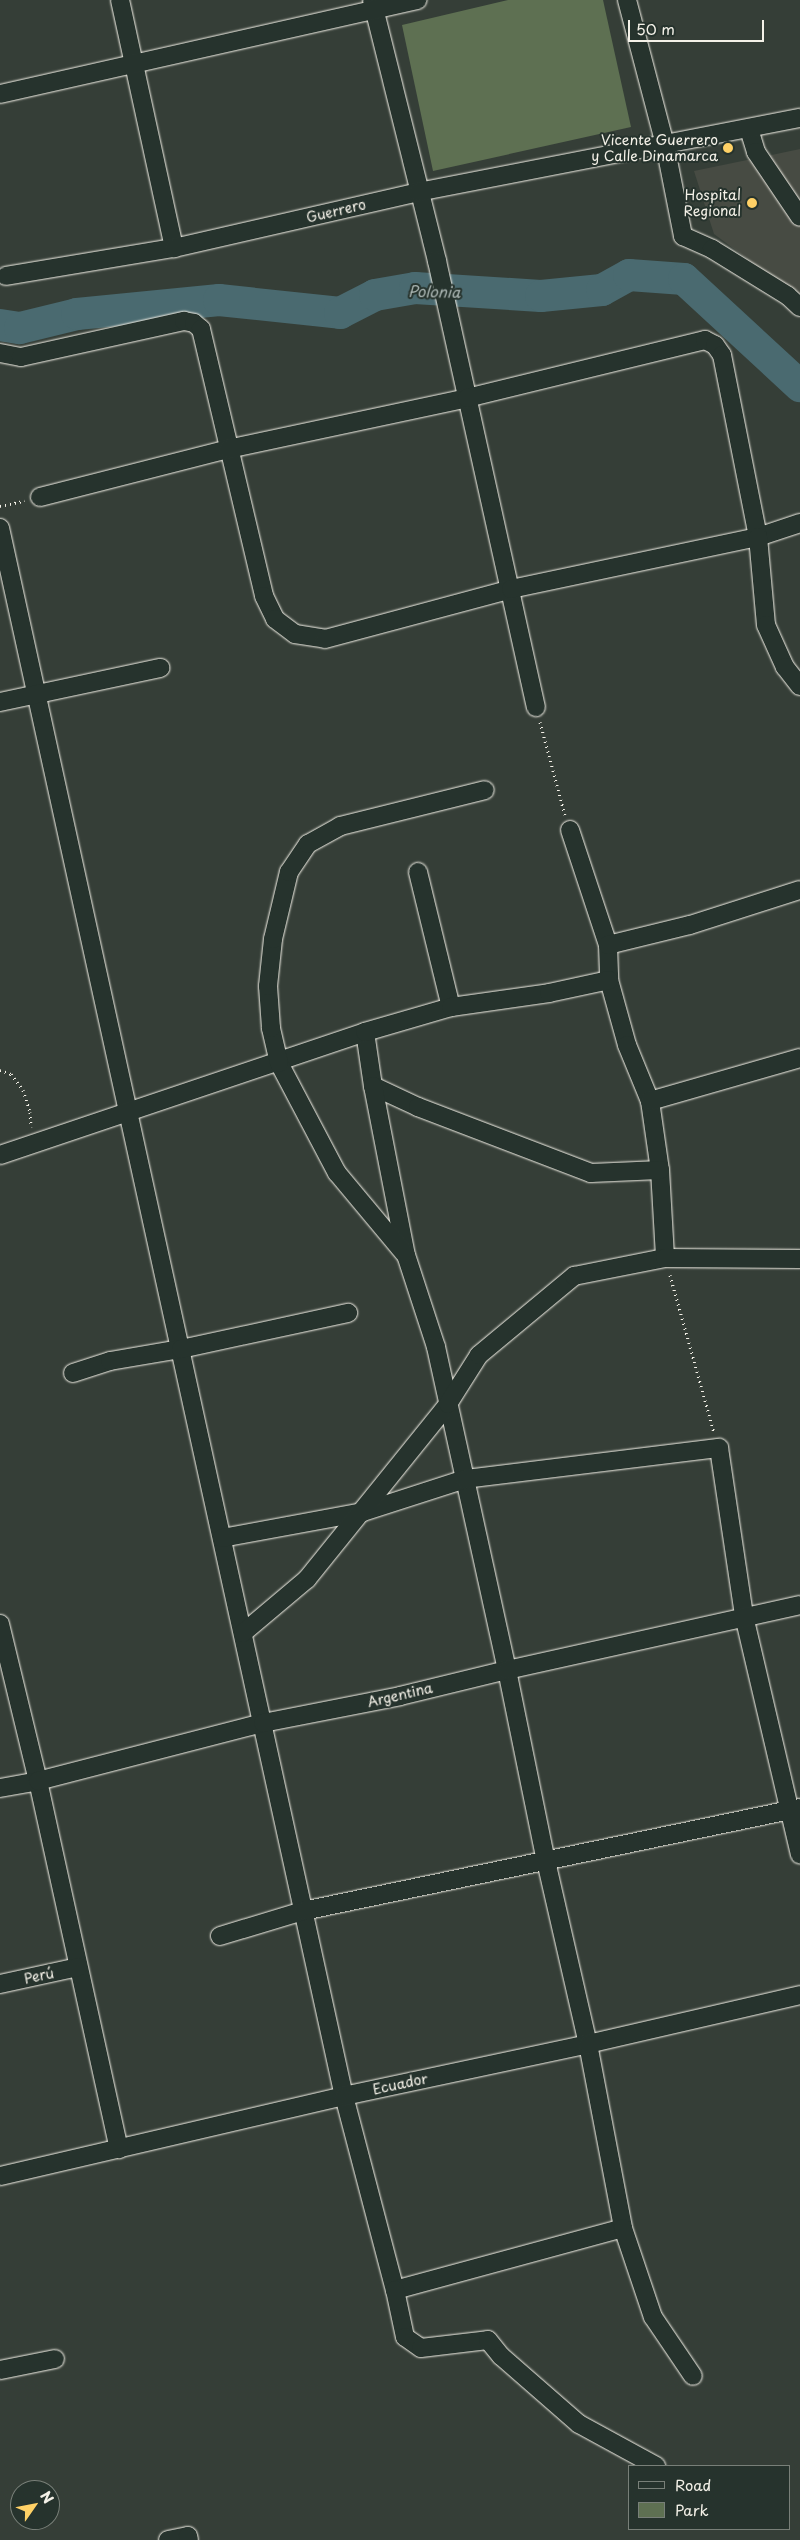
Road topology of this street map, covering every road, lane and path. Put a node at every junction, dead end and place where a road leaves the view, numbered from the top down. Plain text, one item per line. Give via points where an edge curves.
1 (120, 0) edge
2 (418, 0) edge
3 (627, 0) edge
4 (373, 5) edge
5 (134, 63) junction
6 (0, 94) edge
7 (800, 118) edge
8 (748, 130) junction
9 (665, 145) junction
10 (418, 192) junction
11 (800, 216) edge
12 (174, 248) junction
13 (6, 276) dead end
14 (800, 307) edge
15 (0, 353) edge
16 (467, 398) junction
17 (228, 449) junction
18 (40, 497) joint
19 (0, 506) edge
20 (800, 523) edge
21 (0, 528) edge
22 (758, 537) junction
23 (512, 589) junction
24 (160, 668) dead end
25 (800, 686) edge
26 (38, 694) junction
27 (0, 702) edge
28 (536, 707) joint
29 (485, 790) dead end
30 (570, 830) joint
31 (418, 872) dead end
32 (800, 890) edge
33 (608, 945) junction
34 (609, 980) junction
35 (451, 1007) junction
36 (365, 1032) junction
37 (800, 1058) edge
38 (279, 1063) junction
39 (0, 1070) edge
40 (373, 1086) junction
41 (650, 1101) junction
42 (129, 1112) junction
43 (32, 1143) junction
44 (0, 1155) edge
45 (660, 1170) junction
46 (406, 1255) junction
47 (665, 1258) junction
48 (800, 1259) edge
49 (348, 1313) dead end
50 (180, 1349) junction
51 (73, 1373) dead end
52 (448, 1404) junction
53 (718, 1448) junction
54 (465, 1479) junction
55 (363, 1512) junction
56 (222, 1538) junction
57 (800, 1604) edge
58 (744, 1616) junction
59 (0, 1624) edge
60 (243, 1634) junction
61 (507, 1670) junction
62 (262, 1723) junction
63 (38, 1781) junction
64 (0, 1788) edge
65 (795, 1810) edge
66 (800, 1855) edge
67 (546, 1861) junction
68 (304, 1911) junction
69 (220, 1936) dead end
70 (78, 1967) junction
71 (0, 1984) edge
72 (800, 1995) edge
73 (588, 2044) junction
74 (344, 2096) junction
75 (119, 2148) junction
76 (0, 2176) edge
77 (623, 2228) junction
78 (395, 2290) junction
79 (55, 2359) dead end
80 (0, 2370) edge
81 (693, 2376) dead end
82 (654, 2465) edge
83 (168, 2540) edge
84 (190, 2540) edge

1 - 5 street
2 - 4 street
3 - 9 street
4 - 5 street
4 - 10 street
5 - 6 street
5 - 12 street
7 - 8 street, Guerrero
8 - 9 street, Guerrero
8 - 11 street via 756,152
9 - 10 street, Guerrero
9 - 14 street via 683,236 712,249 788,296
10 - 12 street, Guerrero
10 - 16 street via 437,261
12 - 13 street, Guerrero
15 - 17 street via 21,357 184,320 194,323 201,329
16 - 17 street
16 - 22 street via 705,340 710,342 722,355
16 - 23 street
17 - 18 street
17 - 23 street via 264,596 275,619 295,634 325,638
18 - 19 path
20 - 22 street
21 - 26 street
22 - 23 street
22 - 25 street via 766,626 785,667
23 - 28 street
24 - 26 street
26 - 27 street
26 - 42 street
28 - 30 path
29 - 38 street via 340,826 308,844 289,872 273,939 268,986
30 - 33 street
31 - 35 street
32 - 33 street
33 - 34 street
34 - 35 street via 549,993
34 - 41 street via 627,1045
35 - 36 street
36 - 38 street
36 - 40 street
37 - 41 street
38 - 42 street
38 - 46 street via 337,1173
39 - 43 path via 11,1074 23,1090 30,1112
40 - 45 street via 418,1107 591,1173
40 - 46 street
41 - 45 street
42 - 43 street
42 - 50 street
43 - 44 street
45 - 47 street
46 - 52 street via 436,1347
47 - 48 street
47 - 52 street via 574,1276 479,1355
47 - 53 path
49 - 50 street
50 - 51 street via 110,1361
50 - 56 street
52 - 54 street
52 - 55 street
53 - 54 street
53 - 58 street
54 - 55 street
54 - 61 street
55 - 56 street
55 - 60 street via 307,1580
56 - 60 street
57 - 58 street, Argentina
58 - 61 street, Argentina
58 - 65 street
59 - 63 street
60 - 62 street
61 - 62 street, Argentina via 400,1696
61 - 67 street
62 - 63 street, Argentina
62 - 68 street
63 - 64 street, Argentina
63 - 70 street
65 - 66 street
65 - 67 street
67 - 68 street
67 - 73 street
68 - 69 street
68 - 74 street
70 - 71 street, Perú
70 - 75 street
72 - 73 street, Ecuador
73 - 74 street, Ecuador
73 - 77 street
74 - 75 street, Ecuador
74 - 78 street
75 - 76 street, Ecuador
77 - 78 street
77 - 81 street via 653,2317
78 - 82 street via 405,2337 420,2348 488,2340 501,2356 579,2424
79 - 80 street
83 - 84 street via 188,2536

